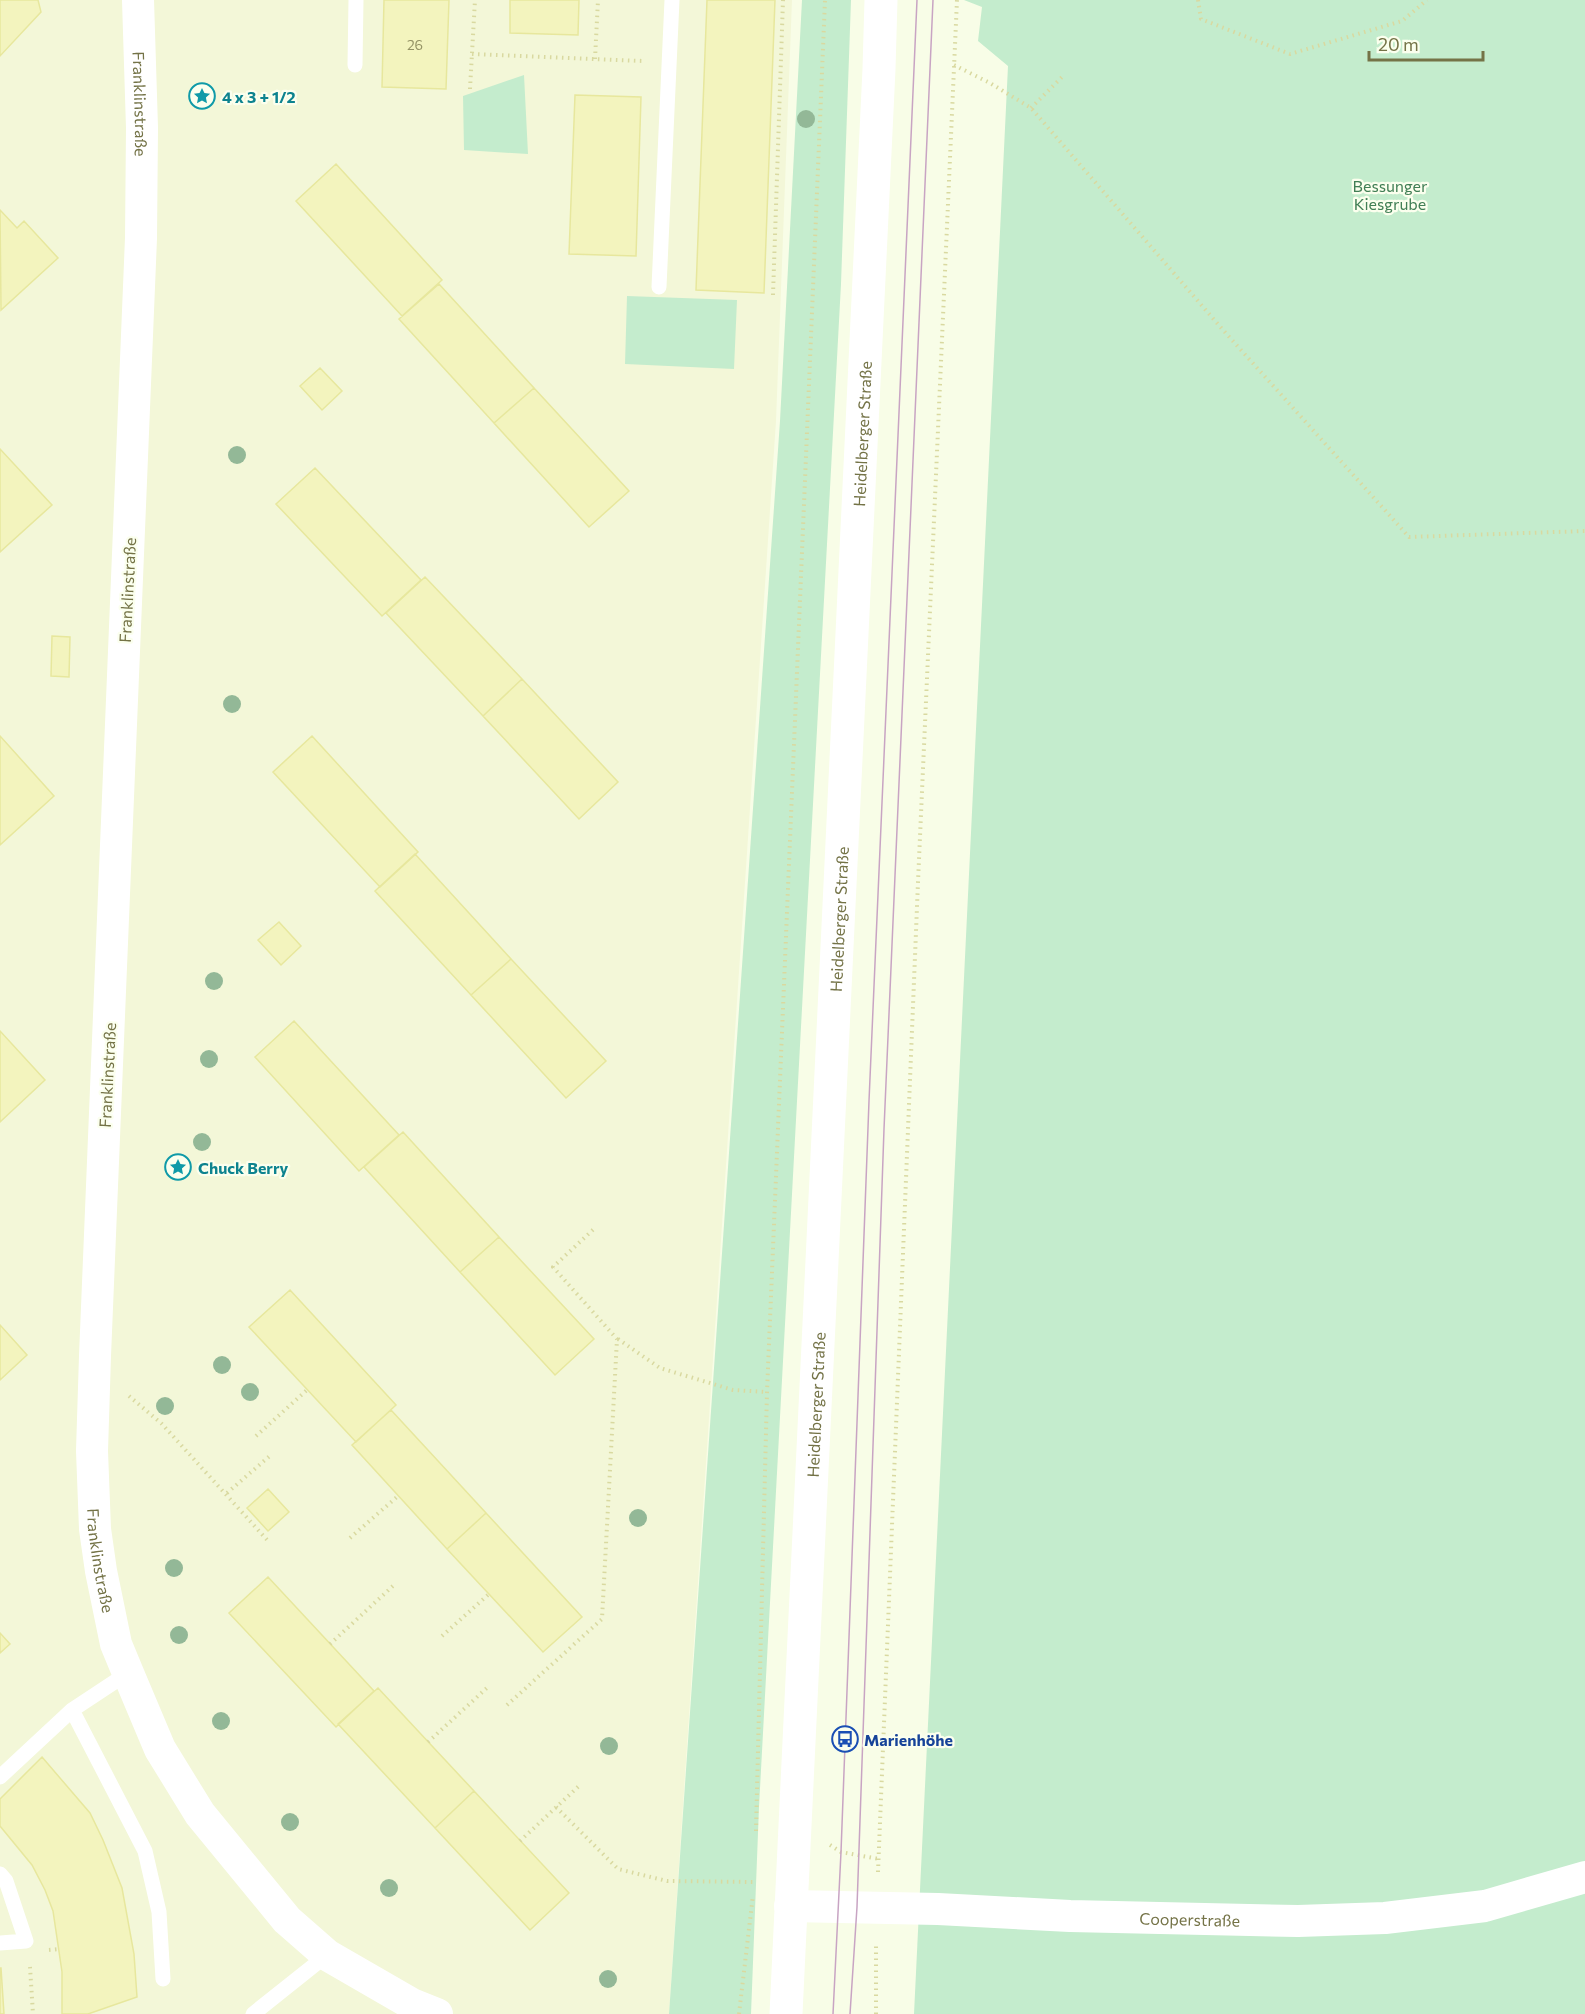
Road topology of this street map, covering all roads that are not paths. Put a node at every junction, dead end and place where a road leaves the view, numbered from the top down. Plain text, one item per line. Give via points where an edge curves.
1 (138, 0) edge
2 (356, 0) edge
3 (672, 0) edge
4 (880, 0) edge
5 (355, 65) dead end
6 (659, 287) dead end
7 (128, 1674) junction
8 (72, 1710) junction
9 (0, 1777) edge
10 (0, 1874) edge
11 (1585, 1877) edge
12 (790, 1906) junction
13 (0, 1943) edge
14 (327, 1955) junction
15 (163, 1979) dead end
16 (253, 2014) edge
17 (437, 2014) edge
18 (786, 2014) edge

1 - 7 street, Franklinstraße via 141,238 92,1451 101,1572 116,1644
2 - 5 lane
3 - 6 lane
4 - 12 street, Heidelberger Straße
7 - 8 lane
7 - 14 street, Franklinstraße via 160,1749 200,1814 287,1920
8 - 9 lane
8 - 15 lane via 145,1851 159,1912
10 - 13 lane via 6,1881 26,1941
11 - 12 street, Cooperstraße via 1485,1906 1320,1921
12 - 18 street, Heidelberger Straße
14 - 16 lane
14 - 17 street, Franklinstraße via 412,2004

